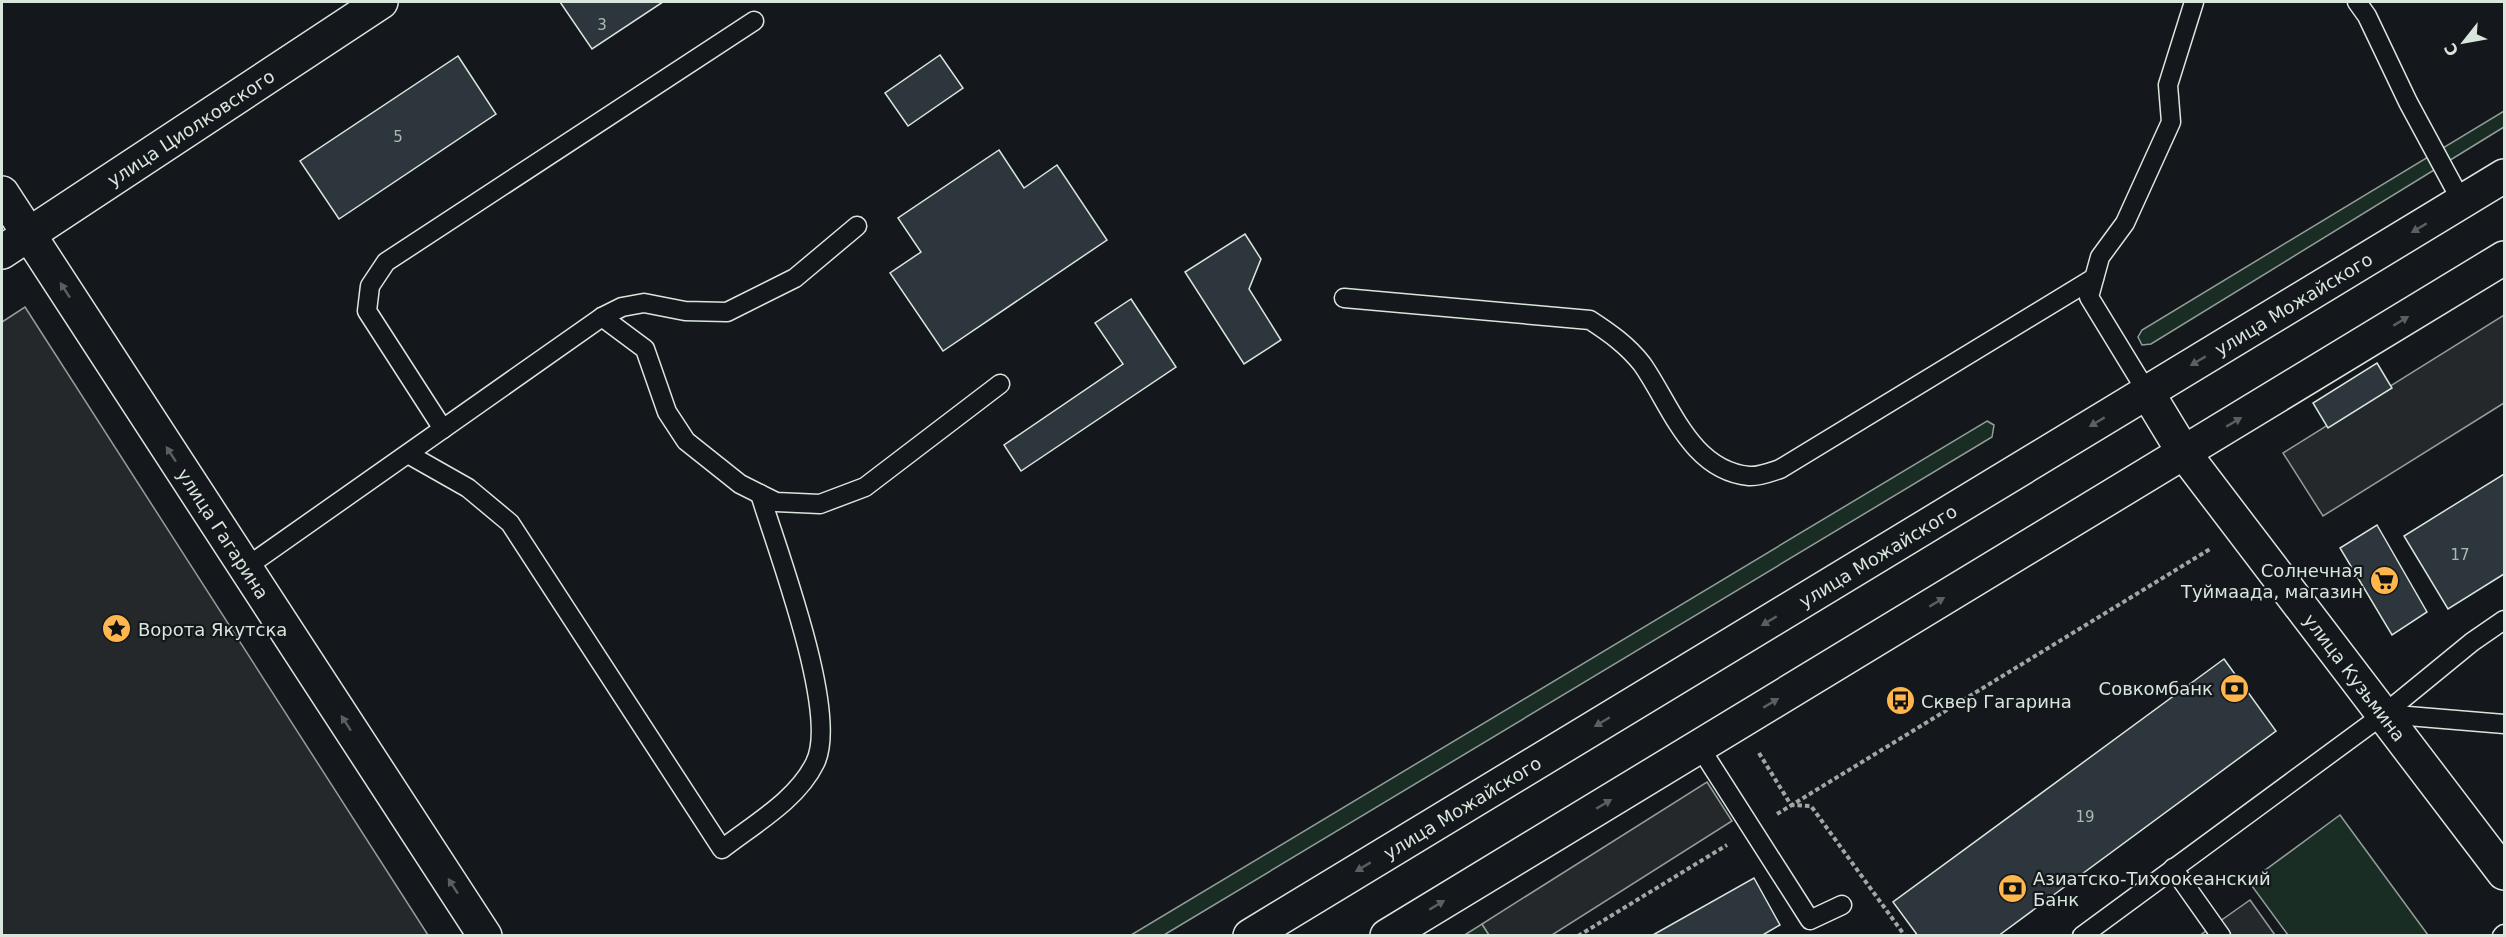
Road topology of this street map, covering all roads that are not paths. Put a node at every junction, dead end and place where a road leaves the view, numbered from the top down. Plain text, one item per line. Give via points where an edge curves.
1 (381, 2) edge
2 (2194, 2) edge
3 (2357, 2) edge
4 (754, 21) dead end
5 (2505, 176) edge
6 (2, 193) edge
7 (2462, 202) junction
8 (857, 226) dead end
9 (29, 234) junction
10 (2, 252) edge
11 (2505, 258) edge
12 (2094, 278) junction
13 (1344, 298) dead end
14 (602, 317) junction
15 (1000, 384) dead end
16 (2147, 392) junction
17 (443, 429) junction
18 (2184, 453) junction
19 (408, 454) junction
20 (760, 494) junction
21 (245, 568) junction
22 (2505, 620) edge
23 (2384, 714) junction
24 (2505, 724) edge
25 (1699, 746) junction
26 (2173, 868) junction
27 (2505, 873) edge
28 (1842, 905) dead end
29 (485, 936) edge
30 (1250, 936) edge
31 (1387, 936) edge
32 (2082, 936) edge
33 (2221, 936) edge

1 - 9 main road, улица Циолковского
2 - 12 lane via 2168,85 2171,122 2125,223 2100,257
3 - 7 lane
4 - 17 lane via 386,262 370,286 367,311
5 - 7 main road, улица Можайского
6 - 9 main road, улица Гагарина
7 -> 16 main road, улица Можайского
8 - 14 lane via 795,278 727,312 685,311 644,303 622,307
9 - 10 main road, улица Циолковского
21 -> 9 main road, улица Гагарина
18 -> 11 main road
12 - 13 lane via 1780,469 1751,477 1723,470 1686,439 1642,365 1623,342 1590,320
12 - 16 lane via 2089,297
14 - 17 lane
14 - 20 lane via 645,349 667,412 686,441 740,484
15 - 20 lane via 865,487 820,504 776,502
16 - 18 main road, улица Кузьмина
16 -> 30 main road, улица Можайского
17 - 19 lane
18 - 23 main road, улица Кузьмина
25 -> 18 main road
19 - 20 lane via 468,488 510,523 722,849 799,788 816,762 823,735 813,671
19 - 21 lane
29 -> 21 main road, улица Гагарина
22 - 23 lane
23 - 24 lane
23 - 26 lane
23 - 27 main road, улица Кузьмина
25 - 28 lane via 1810,920
31 -> 25 main road
26 - 32 lane
26 - 33 lane

